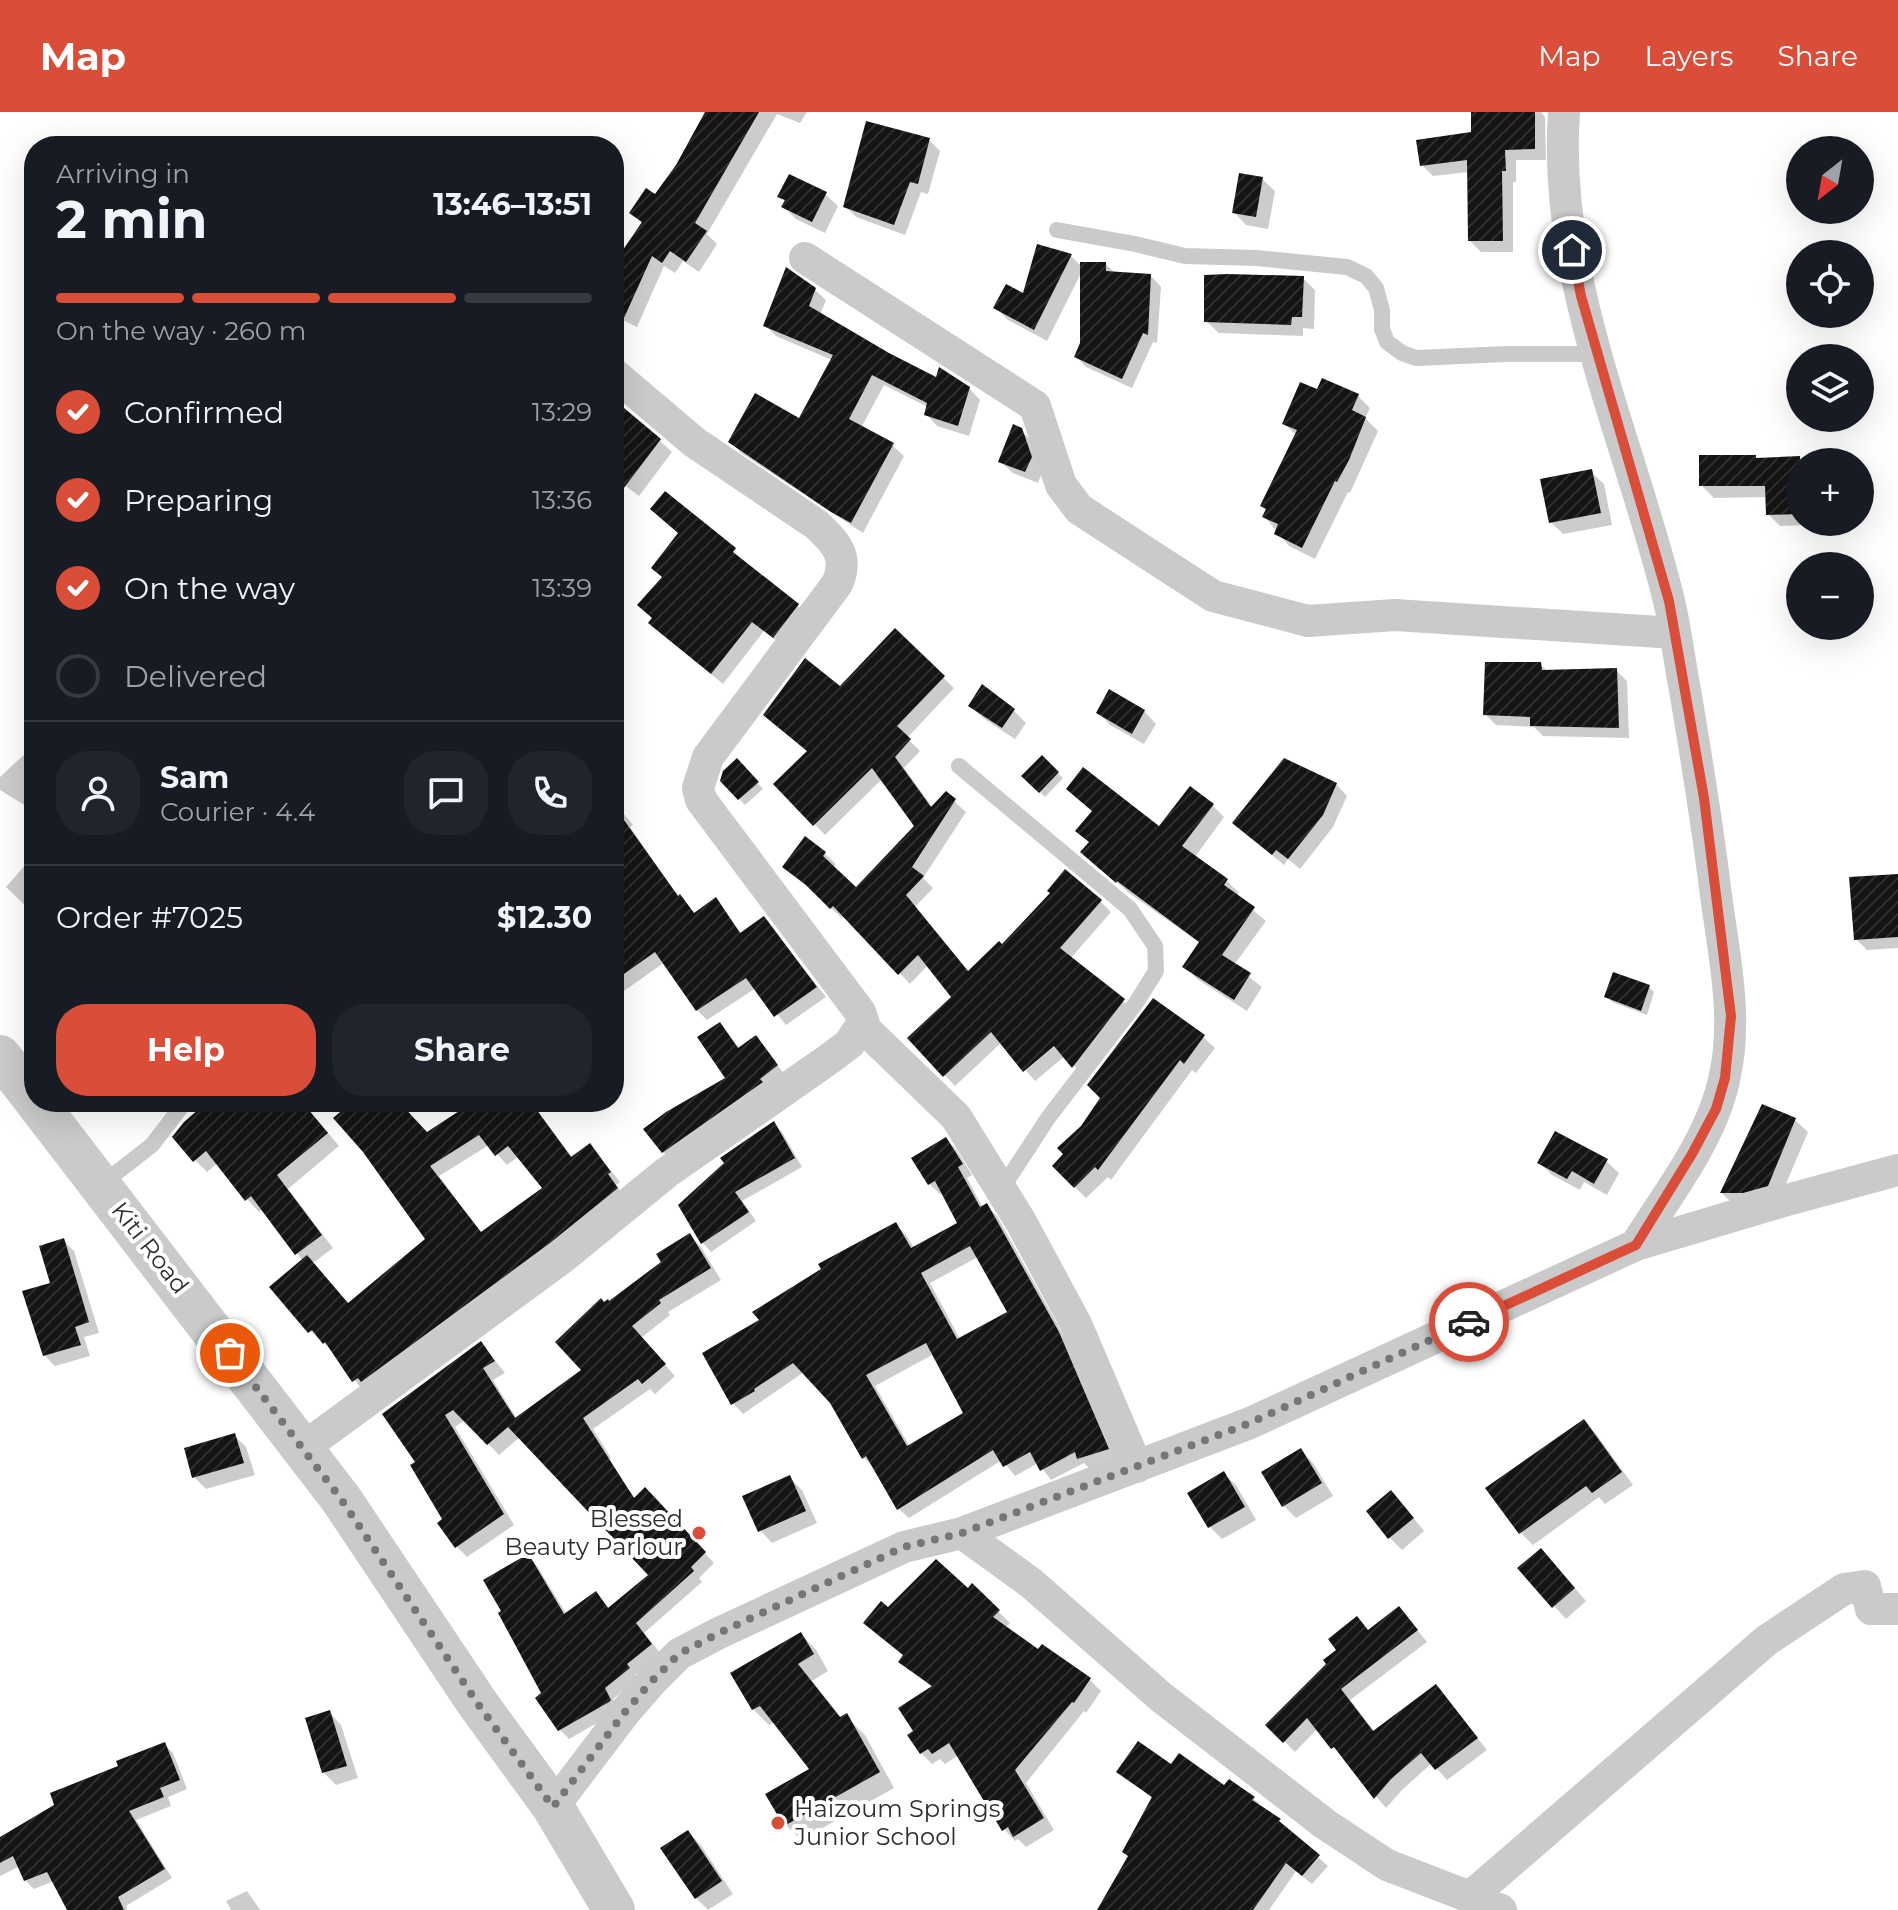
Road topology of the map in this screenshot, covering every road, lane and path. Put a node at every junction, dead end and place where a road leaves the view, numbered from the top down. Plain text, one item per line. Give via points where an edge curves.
1 (1564, 112) edge
2 (1057, 230) dead end
3 (805, 258) dead end
4 (1598, 354) junction
5 (624, 382) edge
6 (1675, 633) junction
7 (959, 766) dead end
8 (863, 1023) junction
9 (0, 1056) edge
10 (24, 1087) edge
11 (44, 1112) edge
12 (177, 1112) edge
13 (1898, 1170) edge
14 (101, 1185) junction
15 (1001, 1190) junction
16 (1636, 1245) junction
17 (303, 1448) junction
18 (1137, 1467) junction
19 (962, 1533) junction
20 (1898, 1583) edge
21 (1884, 1609) edge
22 (553, 1807) junction
23 (1470, 1897) junction
24 (614, 1910) edge
25 (1501, 1910) edge

1 - 4 street via 1561,152 1568,227
2 - 4 lane via 1185,256 1347,267 1376,288 1387,342 1416,358
3 - 6 street via 1035,406 1061,485 1079,509 1213,596 1308,621 1395,615
4 - 6 street
5 - 8 street via 694,442 817,525 840,554 844,568 837,584 708,757 698,788 701,800 860,1012
6 - 16 street via 1704,798 1731,1016 1716,1109
7 - 15 lane via 1130,909 1155,946 1156,971 1143,992
8 - 15 street via 956,1117
8 - 17 street via 849,1044 666,1173 562,1258
9 - 10 street, Kiti Road
11 - 14 street, Kiti Road
12 - 14 lane via 152,1145
13 - 16 street
14 - 17 street, Kiti Road
15 - 18 street via 1076,1324
16 - 18 street via 1250,1423
17 - 22 street, Kiti Road
18 - 19 street
19 - 22 street via 904,1547 679,1654 625,1712
19 - 23 street via 1031,1583 1161,1697 1325,1824 1387,1865
20 - 21 street
21 - 23 street via 1865,1586 1844,1589 1767,1640
22 - 24 street, Kiti Road
23 - 25 street

